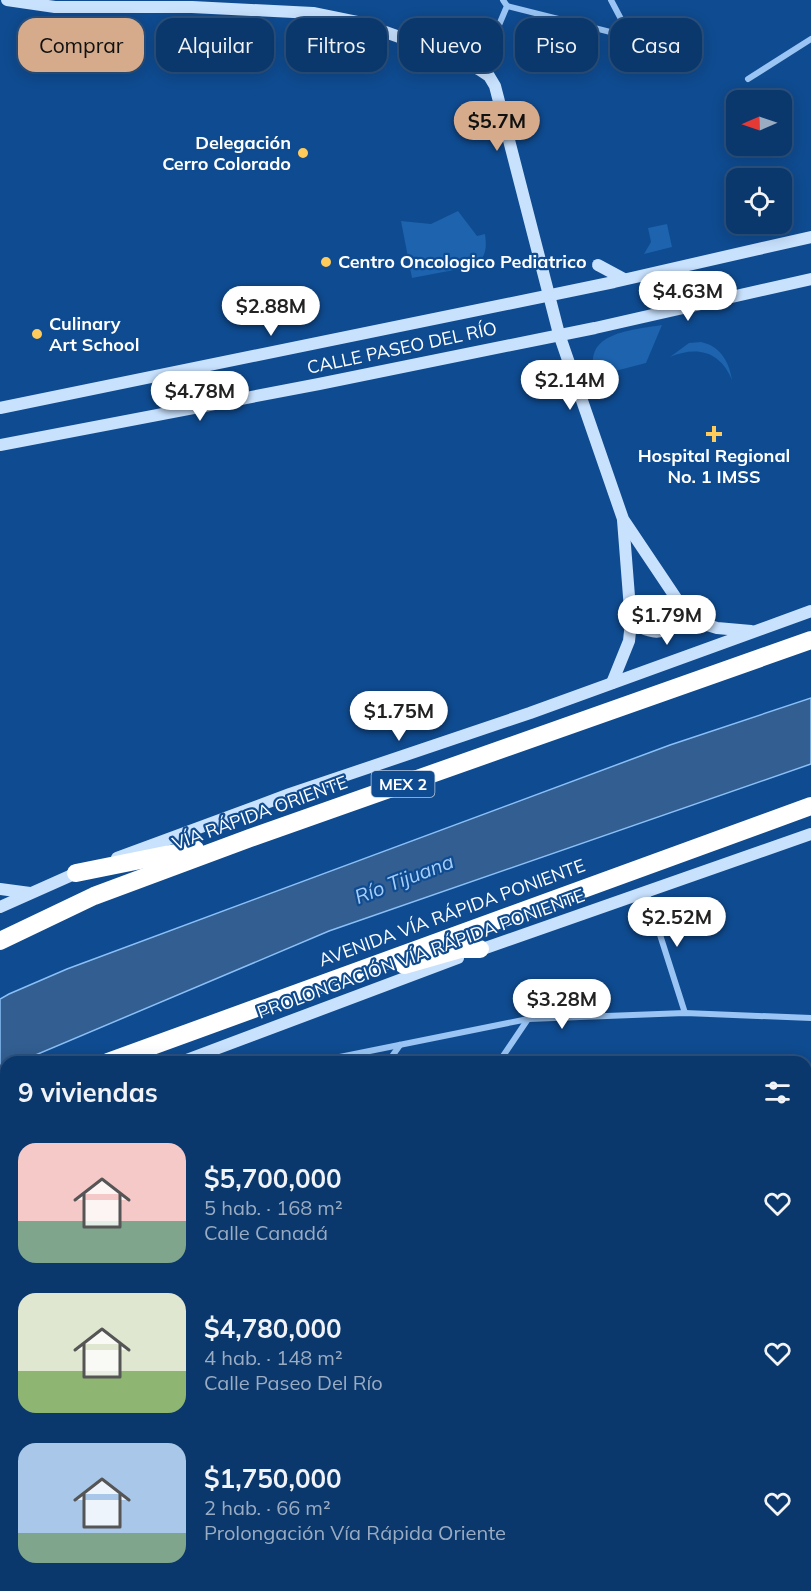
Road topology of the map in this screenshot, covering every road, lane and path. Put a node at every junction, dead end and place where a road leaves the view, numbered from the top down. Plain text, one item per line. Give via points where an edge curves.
1 (7, 0) edge
2 (611, 0) edge
3 (505, 3) edge
4 (499, 18) edge
5 (620, 18) edge
6 (610, 32) edge
7 (399, 37) edge
8 (811, 39) edge
9 (482, 72) edge
10 (748, 79) dead end
11 (811, 237) edge
12 (598, 265) dead end
13 (624, 279) junction
14 (811, 279) edge
15 (548, 295) junction
16 (559, 334) junction
17 (0, 408) edge
18 (0, 446) edge
19 (623, 519) junction
20 (680, 604) junction
21 (811, 610) edge
22 (632, 622) junction
23 (811, 626) edge
24 (751, 631) junction
25 (811, 640) edge
26 (748, 663) junction
27 (612, 683) junction
28 (811, 806) edge
29 (811, 834) edge
30 (250, 838) junction
31 (76, 873) junction
32 (0, 889) edge
33 (646, 891) junction
34 (31, 893) junction
35 (0, 907) edge
36 (0, 942) edge
37 (480, 949) junction
38 (321, 983) junction
39 (685, 1013) junction
40 (811, 1018) edge
41 (528, 1019) junction
42 (400, 1044) junction
43 (124, 1056) edge
44 (197, 1056) edge
45 (343, 1056) edge
46 (392, 1056) edge
47 (503, 1056) edge

1 - 7 main road via 55,7 192,7 313,13 357,22
2 - 5 street
3 - 4 street
3 - 6 street
8 - 10 street
9 - 15 main road via 495,86
11 - 13 main road, CALLE PASEO DEL RÍO
12 - 13 main road
13 - 15 main road, CALLE PASEO DEL RÍO
14 - 16 main road, CALLE PASEO DEL RÍO
15 - 16 main road
15 - 17 main road, CALLE PASEO DEL RÍO
16 - 18 main road, CALLE PASEO DEL RÍO
16 - 19 main road
19 - 20 main road
19 - 22 main road
20 - 22 main road via 672,624 662,632 653,633
20 - 24 main road via 704,624
21 - 24 main road
22 - 27 main road via 629,641
23 - 26 highway
24 - 27 main road
25 - 26 highway, VÍA RÁPIDA ORIENTE / MEX 2
26 - 30 highway, VÍA RÁPIDA ORIENTE / MEX 2
27 - 31 main road
28 - 38 highway, AVENIDA VÍA RÁPIDA PONIENTE
29 - 33 main road, PROLONGACIÓN VÍA RÁPIDA PONIENTE
30 - 31 highway
30 - 36 highway, VÍA RÁPIDA ORIENTE / MEX 2 via 94,896
31 - 34 main road
32 - 34 main road
33 - 37 main road, PROLONGACIÓN VÍA RÁPIDA PONIENTE
33 - 39 street
34 - 35 main road
37 - 38 highway via 460,949 334,984
37 - 44 main road, PROLONGACIÓN VÍA RÁPIDA PONIENTE
38 - 43 highway, AVENIDA VÍA RÁPIDA PONIENTE
39 - 40 street
39 - 41 street
41 - 42 street
41 - 47 street
42 - 45 street
42 - 46 street

